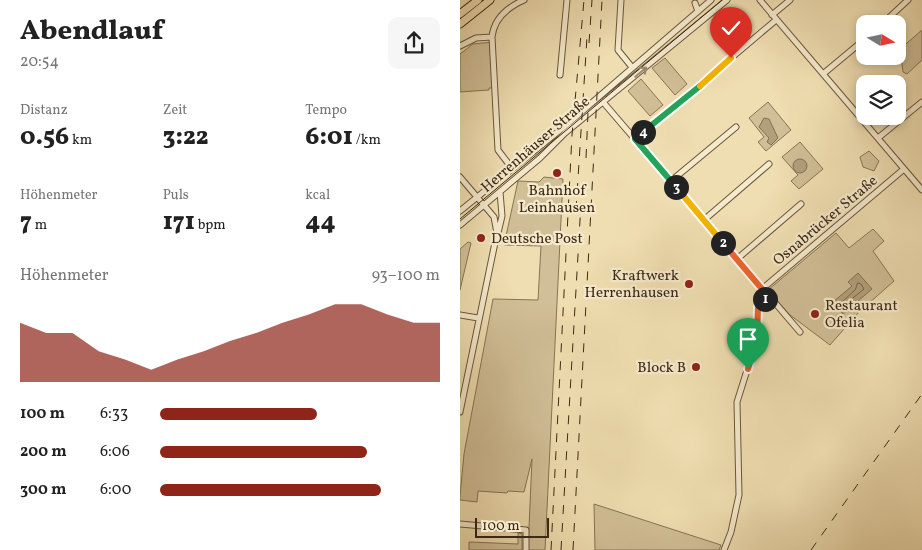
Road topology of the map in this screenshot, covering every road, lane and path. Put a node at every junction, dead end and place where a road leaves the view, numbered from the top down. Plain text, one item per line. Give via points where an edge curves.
1 (478, 0) edge
2 (490, 0) edge
3 (524, 0) edge
4 (567, 0) edge
5 (621, 0) edge
6 (710, 0) edge
7 (727, 0) edge
8 (760, 0) edge
9 (790, 0) edge
10 (908, 0) edge
11 (695, 3) dead end
12 (698, 11) junction
13 (460, 14) edge
14 (772, 15) junction
15 (892, 15) edge
16 (776, 20) junction
17 (460, 24) edge
18 (492, 37) junction
19 (460, 46) edge
20 (856, 46) edge
21 (631, 66) junction
22 (823, 74) junction
23 (560, 75) dead end
24 (603, 102) junction
25 (922, 102) edge
26 (736, 127) dead end
27 (878, 138) junction
28 (635, 139) junction
29 (769, 164) dead end
30 (511, 167) junction
31 (904, 169) junction
32 (460, 177) edge
33 (671, 181) junction
34 (922, 190) edge
35 (500, 192) junction
36 (477, 196) junction
37 (801, 204) dead end
38 (484, 205) junction
39 (460, 211) edge
40 (704, 220) junction
41 (460, 225) edge
42 (496, 238) junction
43 (736, 259) junction
44 (762, 290) junction
45 (768, 296) junction
46 (460, 315) edge
47 (478, 318) junction
48 (800, 332) dead end
49 (460, 411) edge
50 (460, 524) edge
51 (526, 550) edge
52 (724, 550) edge

1 - 13 highway
2 - 17 highway
3 - 18 street via 500,17
4 - 23 street
5 - 21 street via 618,50
6 - 12 street, Herrenhäuser Straße
24 -> 7 street, Herrenhäuser Straße
8 - 14 street
9 - 14 street
10 - 15 street
11 - 12 street
12 - 21 street, Herrenhäuser Straße
14 - 16 street
16 - 22 street
16 - 28 street
18 - 19 street via 476,38
18 - 30 street via 498,150
20 - 22 street
21 - 30 street, Herrenhäuser Straße via 558,131
22 - 27 street
24 - 28 street
24 - 35 street, Herrenhäuser Straße
25 - 27 street
26 - 33 street
27 - 31 street
28 - 33 street
29 - 40 street
30 - 36 street, Herrenhäuser Straße
31 - 34 street
31 - 44 street, Osnabrücker Straße
32 - 36 street
33 - 40 street
35 - 38 street, Herrenhäuser Straße
35 - 42 street via 502,220
36 - 38 street
36 - 39 street, Herrenhäuser Straße
37 - 43 street
38 - 41 street, Herrenhäuser Straße
38 - 42 street via 495,220
40 - 43 street
42 - 47 street
43 - 44 street
44 - 45 street
45 - 48 street
45 - 52 street via 758,307 757,338 737,402 739,495
46 - 47 street
47 - 49 street
50 - 51 street via 526,530

